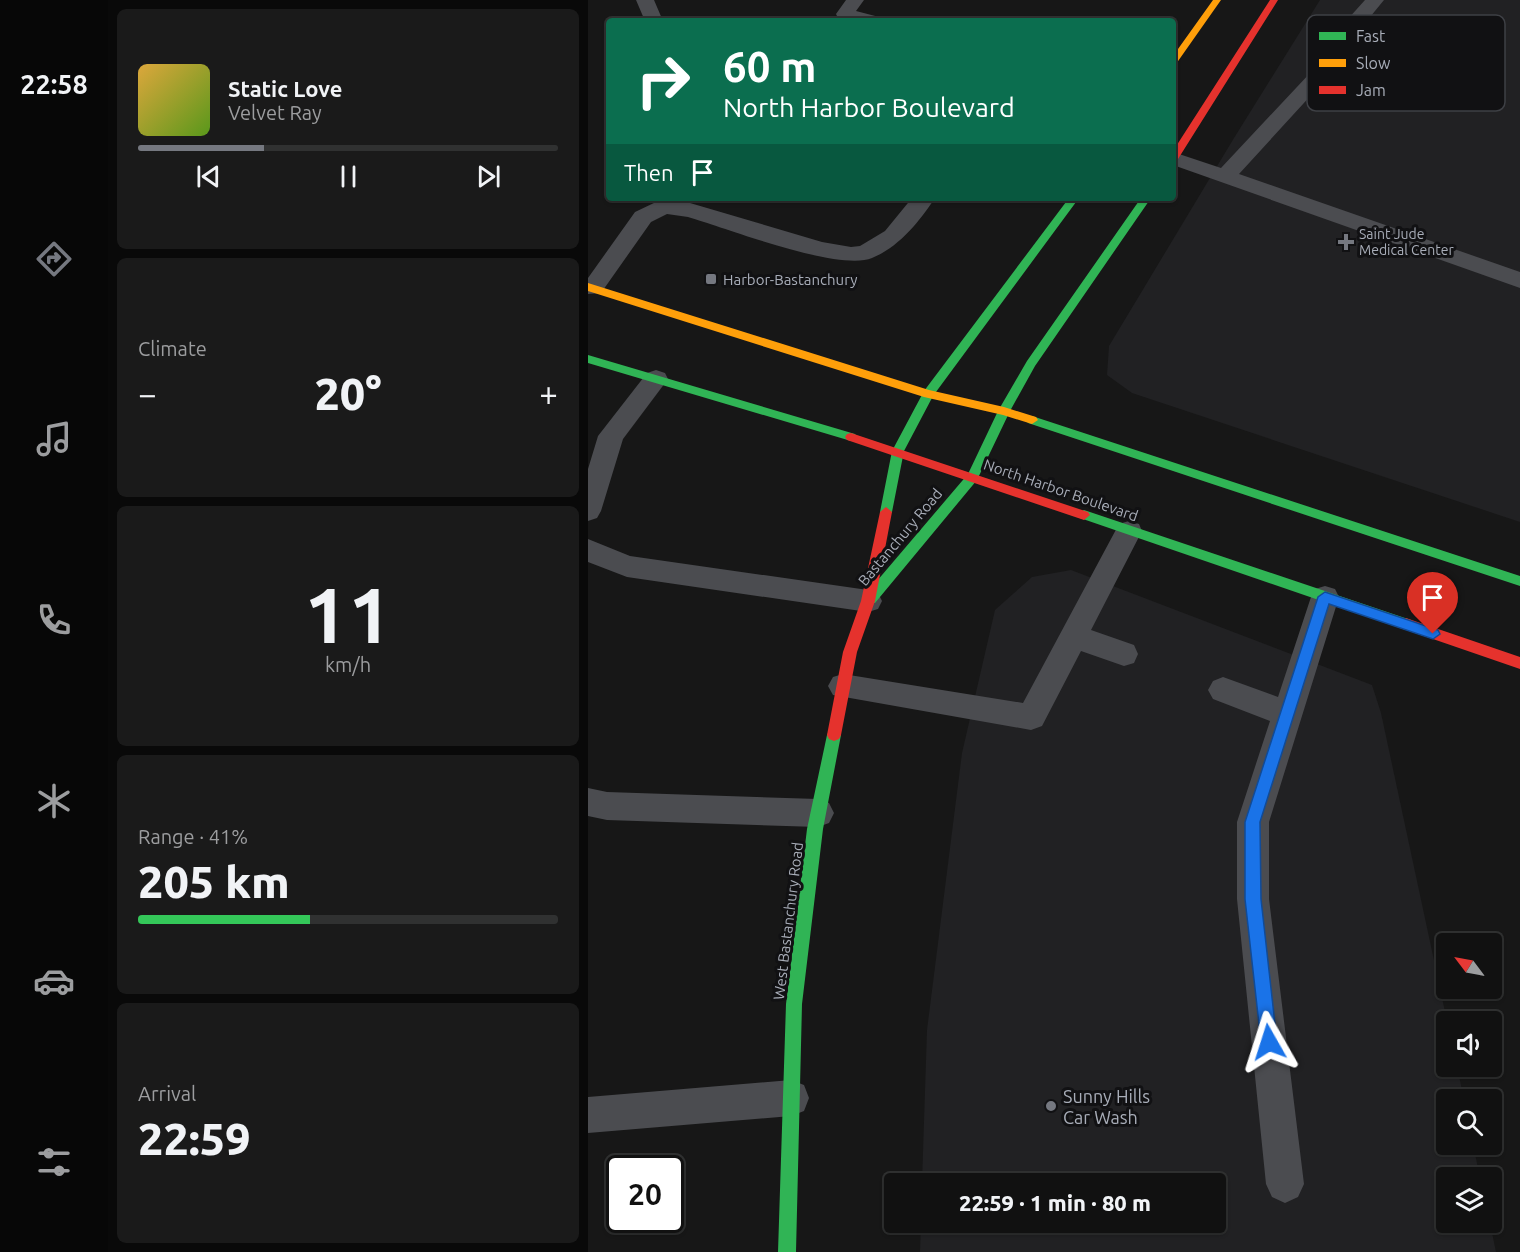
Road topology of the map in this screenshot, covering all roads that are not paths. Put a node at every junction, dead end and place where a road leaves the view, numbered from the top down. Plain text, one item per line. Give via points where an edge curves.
1 (645, 0) edge
2 (1217, 0) edge
3 (1274, 0) edge
4 (1375, 0) edge
5 (850, 7) edge
6 (1362, 15) edge
7 (653, 18) edge
8 (830, 18) edge
9 (867, 18) edge
10 (1176, 58) edge
11 (1307, 88) edge
12 (1176, 153) edge
13 (1176, 159) edge
14 (1225, 176) junction
15 (922, 201) edge
16 (1072, 201) edge
17 (1144, 201) edge
18 (1520, 280) edge
19 (590, 287) edge
20 (588, 359) edge
21 (656, 379) junction
22 (928, 394) junction
23 (1004, 411) junction
24 (599, 435) edge
25 (898, 451) junction
26 (974, 477) junction
27 (588, 511) edge
28 (1128, 531) junction
29 (588, 550) edge
30 (1520, 582) edge
31 (1325, 597) junction
32 (868, 601) junction
33 (1074, 636) junction
34 (1124, 654) dead end
35 (1520, 663) edge
36 (843, 686) junction
37 (1223, 690) dead end
38 (1288, 714) junction
39 (588, 802) edge
40 (818, 813) junction
41 (791, 1098) junction
42 (588, 1115) edge
43 (1285, 1184) dead end
44 (787, 1252) edge

1 - 7 lane
2 - 10 main road
3 - 12 main road
4 - 6 lane
5 - 8 lane
5 - 9 lane
11 - 14 lane
13 - 14 lane
14 - 18 lane
15 - 19 lane via 893,236 865,253 851,254 820,249 690,210 664,207 643,217
16 - 22 main road, Bastanchury Road
17 - 23 main road, Bastanchury Road via 1031,364
19 - 22 main road
20 - 21 main road, North Harbor Boulevard
21 - 24 lane
21 - 25 main road, North Harbor Boulevard
22 - 23 main road
22 - 25 main road, Bastanchury Road
23 - 26 main road, Bastanchury Road
23 - 30 main road
24 - 27 lane
25 - 26 main road, North Harbor Boulevard
25 - 32 main road, Bastanchury Road
26 - 28 main road, North Harbor Boulevard
26 - 32 main road, Bastanchury Road
28 - 31 main road, North Harbor Boulevard
28 - 33 lane
29 - 32 lane via 627,566
31 - 35 main road, North Harbor Boulevard
31 - 38 lane
32 - 36 main road, West Bastanchury Road
33 - 34 lane
33 - 36 lane via 1031,717
36 - 40 main road, West Bastanchury Road
37 - 38 lane
38 - 43 lane via 1253,822 1253,899
39 - 40 lane via 607,806
40 - 41 main road, West Bastanchury Road via 794,1004
41 - 42 lane
41 - 44 main road, West Bastanchury Road

